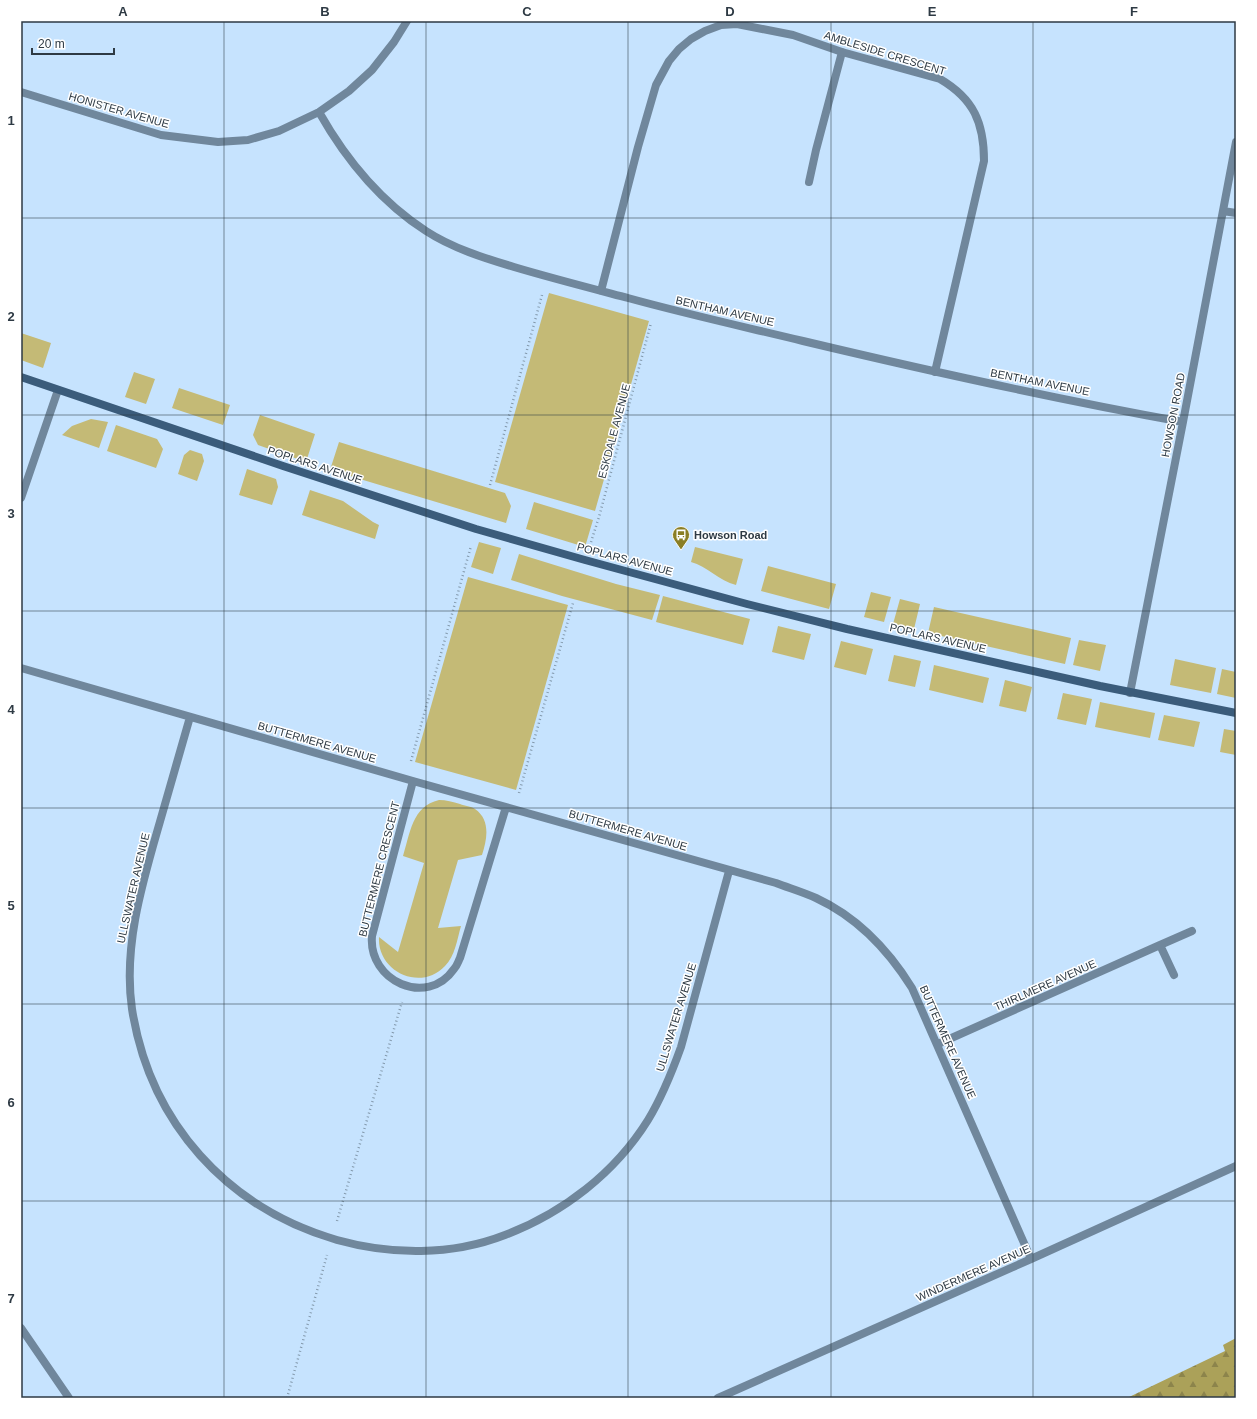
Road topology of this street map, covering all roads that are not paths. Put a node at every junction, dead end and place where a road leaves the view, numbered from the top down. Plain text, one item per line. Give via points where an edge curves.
1 (407, 21) edge
2 (842, 52) junction
3 (21, 92) edge
4 (319, 112) junction
5 (1236, 142) edge
6 (809, 182) dead end
7 (1223, 211) junction
8 (1236, 213) edge
9 (601, 291) junction
10 (935, 372) junction
11 (21, 377) edge
12 (58, 390) junction
13 (1184, 422) junction
14 (21, 498) edge
15 (21, 668) edge
16 (1130, 693) junction
17 (1236, 713) edge
18 (190, 718) junction
19 (409, 780) junction
20 (506, 807) junction
21 (729, 870) junction
22 (1192, 931) dead end
23 (1160, 945) junction
24 (1174, 975) dead end
25 (938, 1044) junction
26 (1236, 1166) edge
27 (1031, 1259) junction
28 (21, 1328) edge
29 (69, 1398) edge
30 (718, 1398) edge

1 - 4 street, HONISTER AVENUE via 372,70 349,91
2 - 6 street
2 - 9 street, AMBLESIDE CRESCENT via 793,35 736,24 721,25 705,31 679,49 656,85
2 - 10 street, AMBLESIDE CRESCENT via 940,79 966,100 981,129 984,161
3 - 4 street, HONISTER AVENUE via 161,135 218,142 248,140 279,131
4 - 9 street, BENTHAM AVENUE via 340,147 359,170 387,200 426,232 481,257
5 - 7 street, HOWSON ROAD
7 - 8 street
7 - 13 street, HOWSON ROAD
9 - 10 street, BENTHAM AVENUE
10 - 13 street, BENTHAM AVENUE
11 - 12 street, POPLARS AVENUE
12 - 14 street
12 - 16 street, POPLARS AVENUE via 476,529 585,560 847,629
13 - 16 street, HOWSON ROAD
15 - 18 street, BUTTERMERE AVENUE
16 - 17 street, POPLARS AVENUE
18 - 19 street, BUTTERMERE AVENUE
18 - 21 street, ULLSWATER AVENUE via 147,866 130,948 132,1007 137,1036 151,1077 163,1102 189,1142 224,1180 263,1209 300,1227 354,1245 426,1251 454,1249 504,1236 550,1214 606,1172 648,1121 673,1069
19 - 20 street, BUTTERMERE AVENUE
19 - 20 street, BUTTERMERE CRESCENT via 371,945 383,971 397,983 407,986 428,987 439,983 455,969
20 - 21 street, BUTTERMERE AVENUE
21 - 25 street, BUTTERMERE AVENUE via 804,893 836,909 854,922 872,937 901,971 918,1000
22 - 23 street, THIRLMERE AVENUE
23 - 24 street
23 - 25 street, THIRLMERE AVENUE
25 - 27 street, BUTTERMERE AVENUE
26 - 27 street, WINDERMERE AVENUE
27 - 30 street, WINDERMERE AVENUE
28 - 29 street

